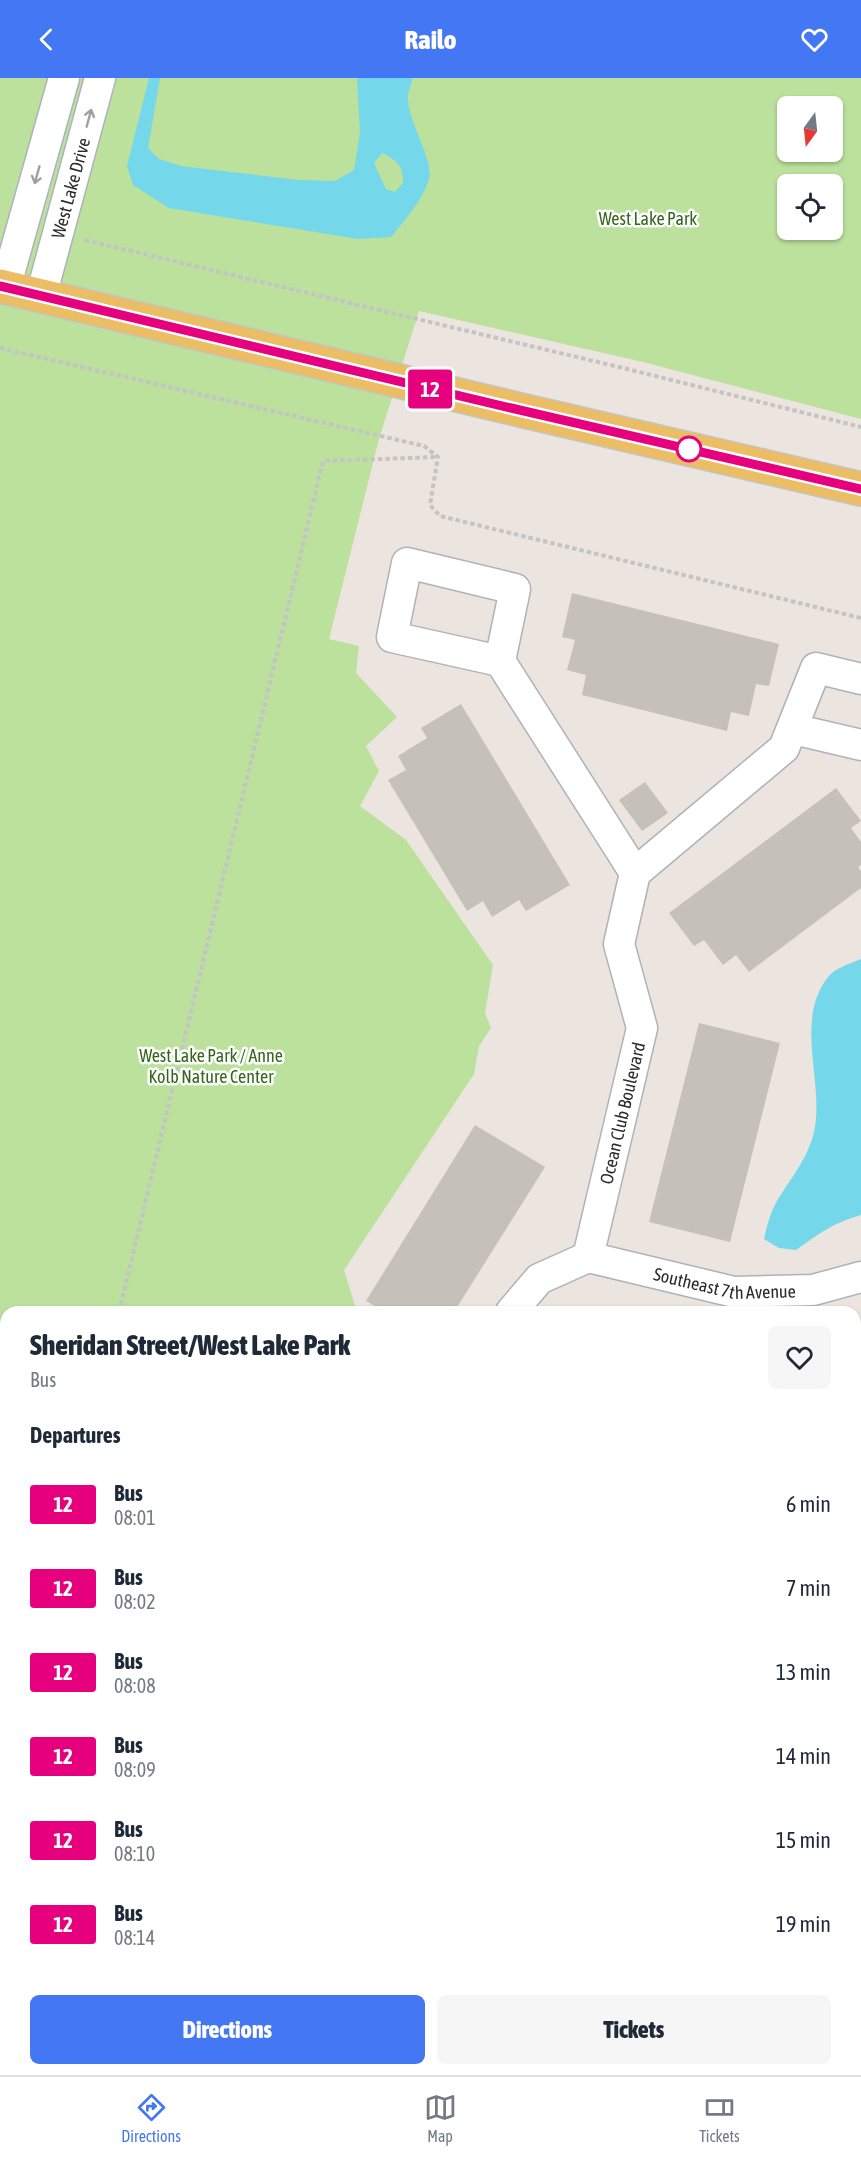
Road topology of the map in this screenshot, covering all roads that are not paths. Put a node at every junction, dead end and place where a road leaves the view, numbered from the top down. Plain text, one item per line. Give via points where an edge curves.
1 (64, 78) edge
2 (100, 78) edge
3 (3, 287) edge
4 (41, 296) junction
5 (861, 489) edge
6 (500, 661) dead end
7 (861, 679) edge
8 (793, 729) junction
9 (861, 745) edge
10 (635, 873) junction
11 (588, 1257) junction
12 (861, 1277) edge
13 (516, 1306) edge

1 -> 3 street, West Lake Drive
4 -> 2 street, West Lake Drive
3 - 4 main road
4 - 5 main road
6 - 10 street
7 - 8 street via 816,668
8 - 9 street
8 - 10 street via 784,748
10 - 11 street, Ocean Club Boulevard via 619,944 642,1028
11 - 12 street, Southeast 7th Avenue via 734,1292 813,1290
11 - 13 street via 539,1279

